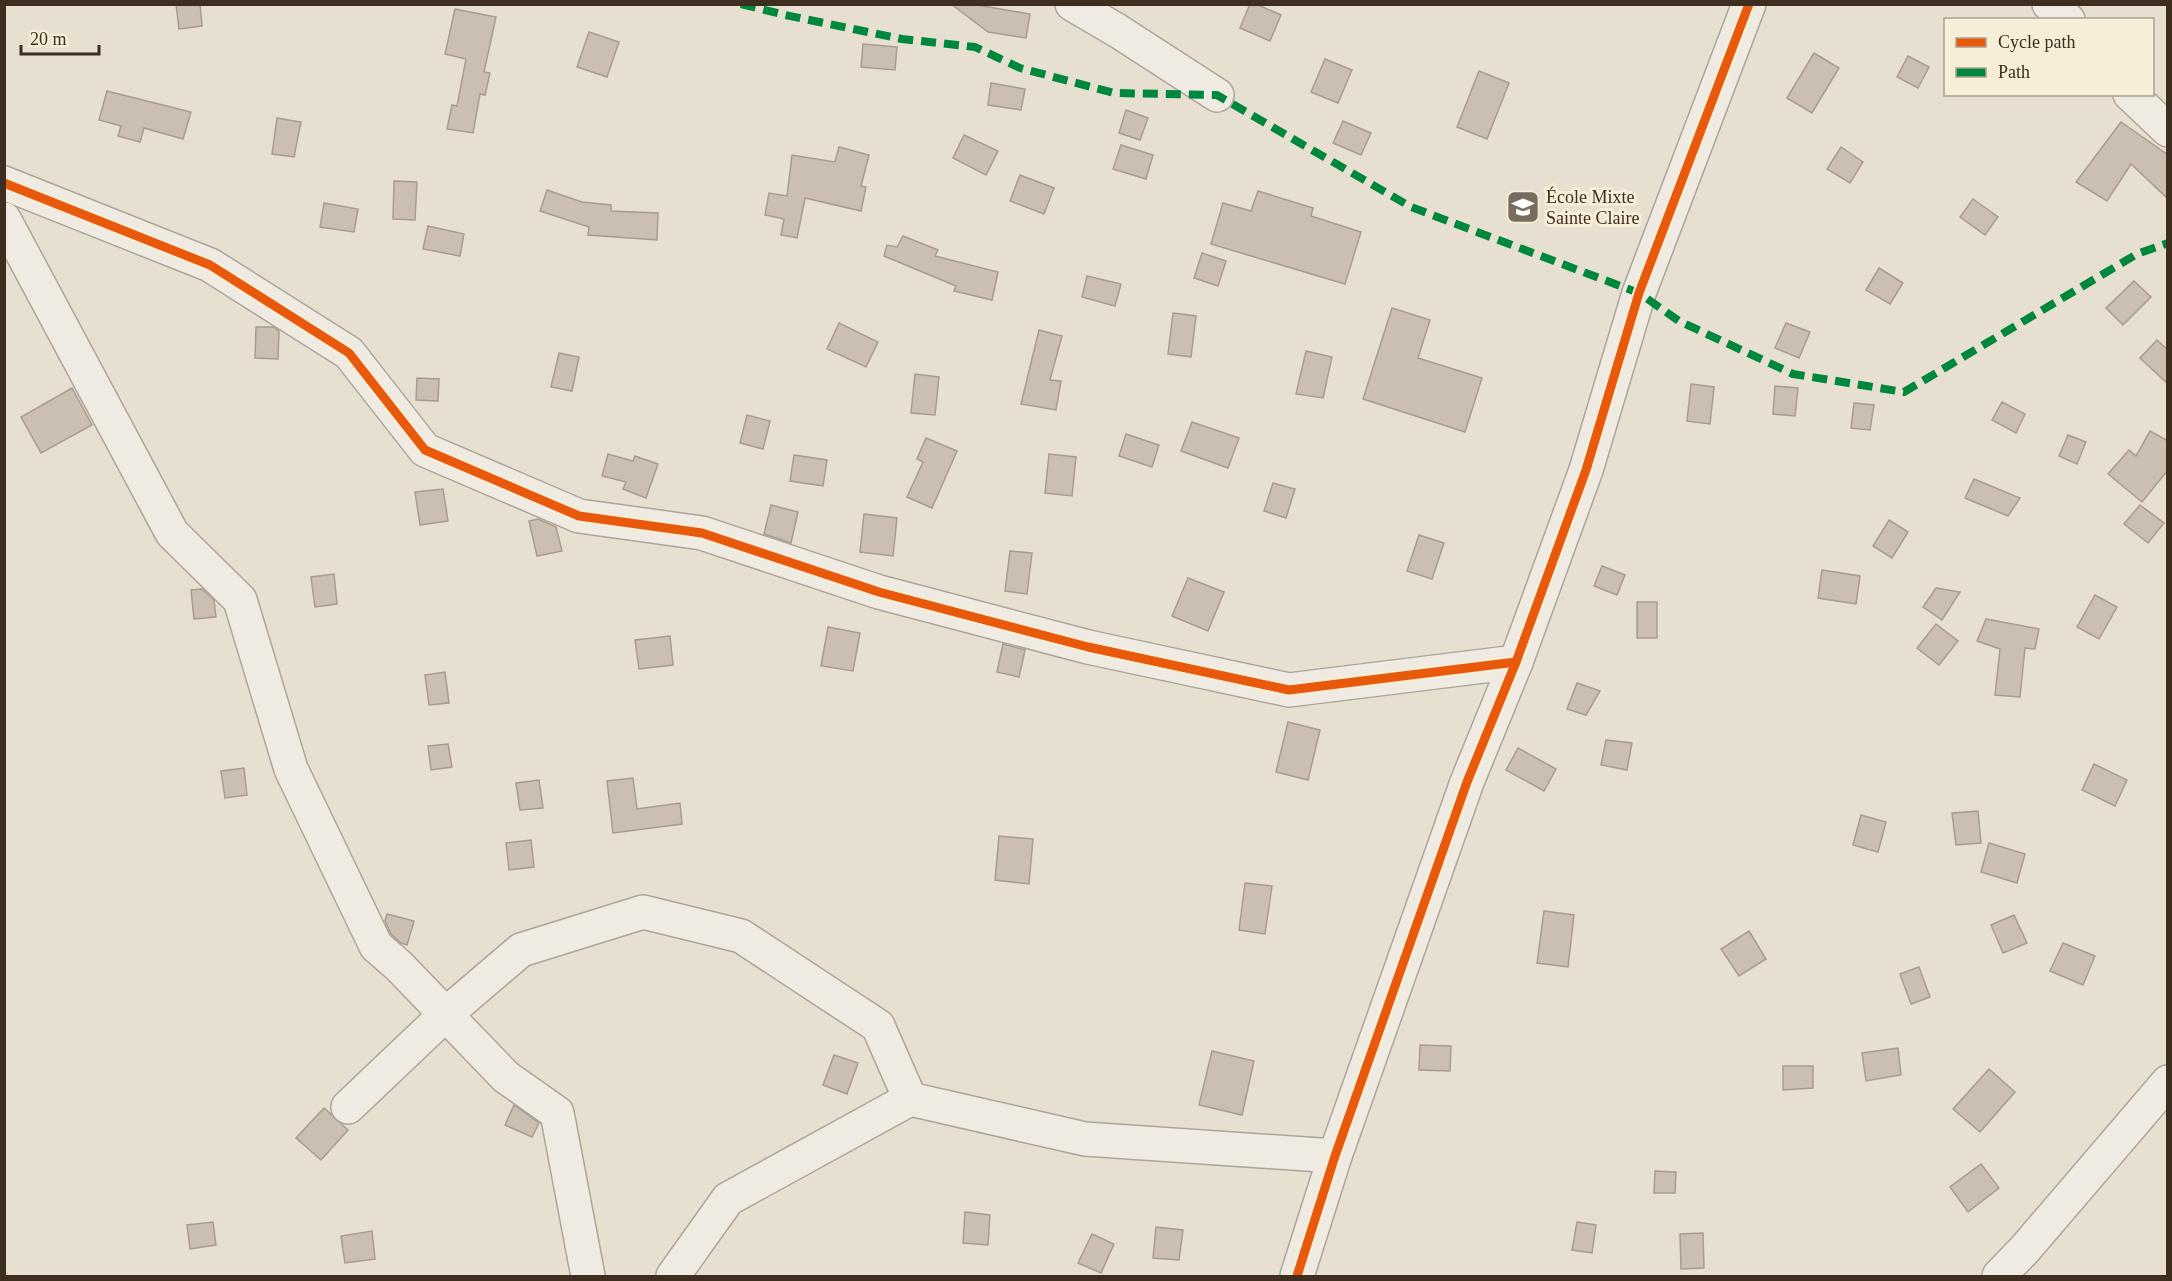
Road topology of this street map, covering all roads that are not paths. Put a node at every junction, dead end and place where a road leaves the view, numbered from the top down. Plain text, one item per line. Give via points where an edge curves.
1 (1072, 4) edge
2 (1749, 4) edge
3 (2049, 4) edge
4 (2066, 18) edge
5 (1217, 95) dead end
6 (2132, 96) edge
7 (2168, 130) edge
8 (4, 183) edge
9 (4, 219) edge
10 (1516, 662) junction
11 (446, 1014) junction
12 (2168, 1082) edge
13 (910, 1099) junction
14 (348, 1107) dead end
15 (1335, 1156) junction
16 (588, 1276) edge
17 (673, 1276) edge
18 (1297, 1276) edge
19 (1999, 1276) edge

1 - 5 street
2 - 10 street via 1639,293 1586,470
3 - 4 street
6 - 7 street
8 - 10 street via 210,265 349,353 425,450 579,516 702,533 879,592 1088,647 1289,690
9 - 11 street via 172,533 240,600 291,769 376,946
10 - 15 street via 1467,782
11 - 13 street via 521,950 643,912 741,936 878,1026
11 - 14 street
11 - 16 street via 506,1077 557,1113
12 - 19 street
13 - 15 street via 1085,1139
13 - 17 street via 728,1199
15 - 18 street

